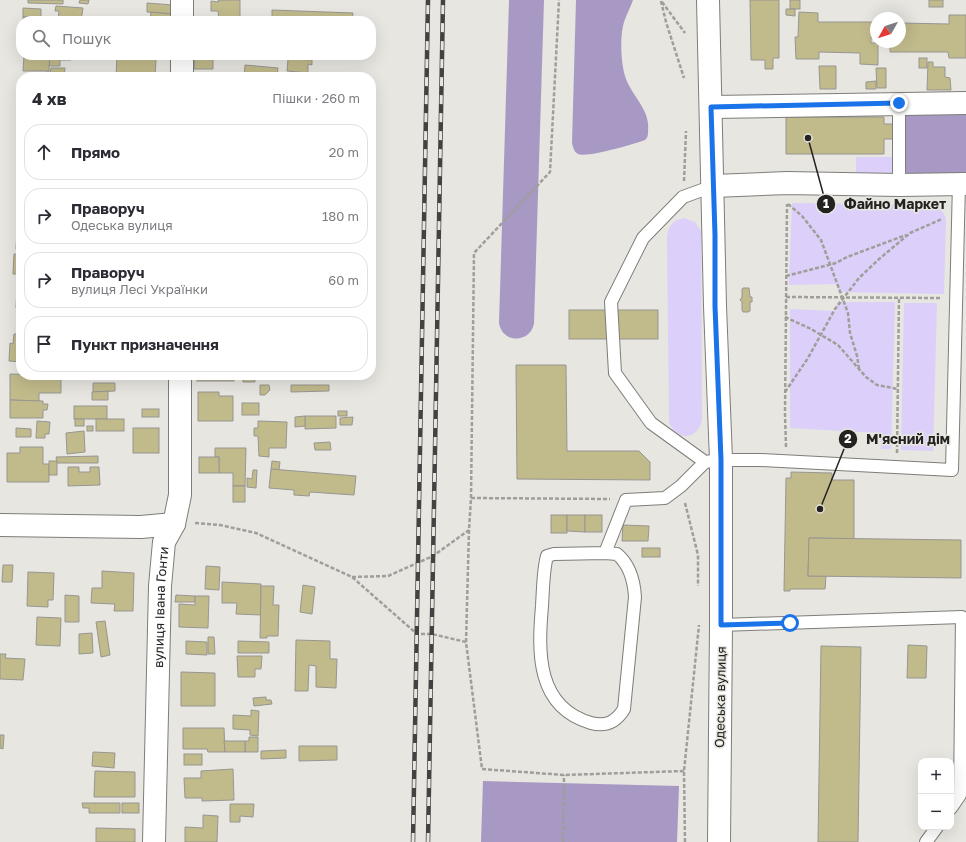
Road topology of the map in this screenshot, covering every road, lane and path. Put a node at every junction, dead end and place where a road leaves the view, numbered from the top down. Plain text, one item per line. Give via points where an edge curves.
1 (182, 0) edge
2 (559, 0) edge
3 (661, 0) edge
4 (708, 0) edge
5 (182, 16) edge
6 (685, 33) dead end
7 (182, 60) edge
8 (182, 72) edge
9 (684, 78) dead end
10 (899, 103) junction
11 (966, 103) edge
12 (711, 107) junction
13 (686, 132) dead end
14 (962, 184) edge
15 (899, 185) junction
16 (713, 186) junction
17 (683, 197) junction
18 (958, 212) junction
19 (909, 234) junction
20 (831, 264) junction
21 (786, 276) junction
22 (786, 297) junction
23 (899, 297) junction
24 (843, 298) junction
25 (956, 298) junction
26 (785, 317) junction
27 (821, 334) junction
28 (859, 368) junction
29 (180, 380) edge
30 (898, 389) junction
31 (785, 392) junction
32 (713, 461) junction
33 (786, 461) junction
34 (897, 467) junction
35 (681, 486) junction
36 (471, 498) junction
37 (626, 500) junction
38 (174, 524) junction
39 (0, 525) edge
40 (469, 530) junction
41 (605, 553) junction
42 (352, 577) junction
43 (698, 586) dead end
44 (964, 616) edge
45 (698, 618) dead end
46 (721, 625) junction
47 (466, 642) junction
48 (684, 770) junction
49 (564, 774) junction
50 (954, 804) edge
51 (935, 830) edge
52 (154, 842) edge
53 (563, 842) edge
54 (685, 842) edge
55 (719, 842) edge
56 (926, 842) edge

1 - 5 street
2 - 36 path via 550,172 474,253
3 - 6 path
3 - 9 path
4 - 12 street, Одеська вулиця
7 - 8 street
10 - 11 street
10 - 12 street
10 - 15 lane
12 - 16 street, Одеська вулиця
13 - 17 path
14 - 15 street
14 - 18 lane
15 - 16 street via 787,183
16 - 17 lane
16 - 32 street, Одеська вулиця
17 - 32 lane via 643,238 611,302 615,373 651,423
18 - 19 path
18 - 25 lane
19 - 20 path
19 - 24 path via 859,278
20 - 21 path
20 - 21 path via 821,240 802,216 786,203
20 - 24 path
21 - 22 path
22 - 24 path
22 - 26 path
23 - 24 path
23 - 25 path
23 - 30 path
24 - 27 path
24 - 28 path
25 - 34 lane via 952,470
26 - 27 path
26 - 31 path
27 - 28 path via 838,345
27 - 31 path
28 - 30 path via 877,385
29 - 38 street, вулиця Івана Гонти via 180,495
30 - 34 path
31 - 33 path
32 - 33 lane
32 - 35 lane
32 - 46 street, Одеська вулиця
33 - 34 lane
35 - 37 lane via 664,498
35 - 43 path via 698,555
36 - 37 path
36 - 40 path
37 - 41 lane
38 - 39 street via 141,527
38 - 42 path via 208,523 247,530
38 - 52 street, вулиця Івана Гонти via 164,542 160,586
40 - 42 path via 433,556 388,576
40 - 47 path
41 - 41 lane via 617,554 626,564 634,583 635,597 624,709 616,720 603,725 574,716 554,698 543,671 539,640 547,556
42 - 47 path via 417,634 432,634
44 - 46 lane
44 - 50 lane via 960,795
45 - 48 path
46 - 55 street, Одеська вулиця
47 - 49 path via 482,769
48 - 49 path
48 - 54 path
49 - 53 path
51 - 56 lane

